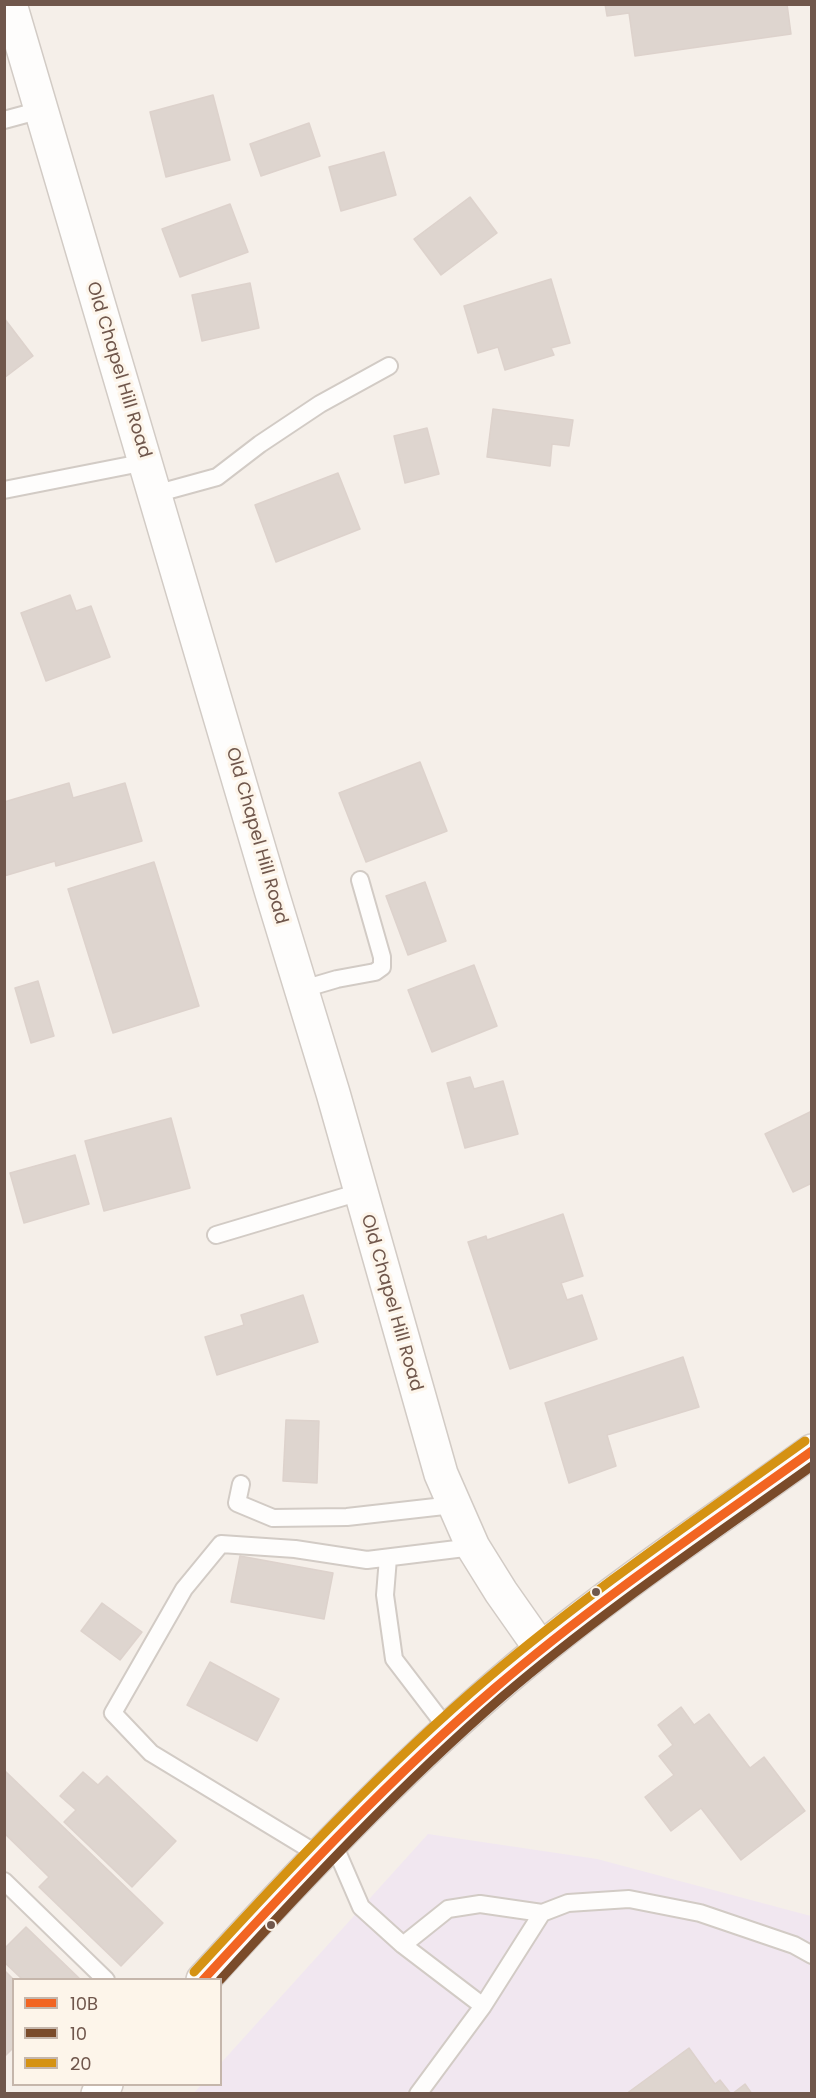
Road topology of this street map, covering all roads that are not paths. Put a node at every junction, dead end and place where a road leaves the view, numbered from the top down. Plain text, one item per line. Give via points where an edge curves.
1 (10, 4) edge
2 (41, 110) junction
3 (4, 120) edge
4 (389, 366) dead end
5 (146, 462) junction
6 (4, 490) edge
7 (155, 494) junction
8 (360, 880) dead end
9 (303, 989) junction
10 (360, 1192) junction
11 (216, 1234) dead end
12 (812, 1451) edge
13 (241, 1484) dead end
14 (453, 1505) junction
15 (472, 1547) junction
16 (388, 1558) junction
17 (541, 1649) junction
18 (449, 1731) junction
19 (326, 1848) junction
20 (4, 1881) edge
21 (542, 1913) junction
22 (403, 1946) junction
23 (812, 1955) edge
24 (104, 1978) edge
25 (205, 1978) edge
26 (483, 2006) junction
27 (418, 2094) edge

1 - 2 street, Old Chapel Hill Road
2 - 3 lane
2 - 5 street, Old Chapel Hill Road
4 - 7 lane via 320,404 216,477
5 - 6 lane
5 - 7 street, Old Chapel Hill Road
7 - 9 street, Old Chapel Hill Road
8 - 9 lane via 382,967
9 - 10 street, Old Chapel Hill Road
10 - 11 lane
10 - 14 street, Old Chapel Hill Road
12 - 17 street
13 - 14 lane via 237,1503 273,1518 347,1517
14 - 15 street, Old Chapel Hill Road
15 - 16 lane
15 - 17 street, Old Chapel Hill Road
16 - 18 lane via 385,1595 394,1659
16 - 19 lane via 367,1560 295,1549 221,1544 184,1589 113,1713 151,1753
17 - 18 street
18 - 19 street
19 - 22 lane via 361,1907
19 - 25 street
20 - 24 lane
21 - 22 lane via 480,1904 448,1909
21 - 23 lane via 567,1903 629,1899 700,1913 794,1945
21 - 26 lane
22 - 26 lane
26 - 27 lane

